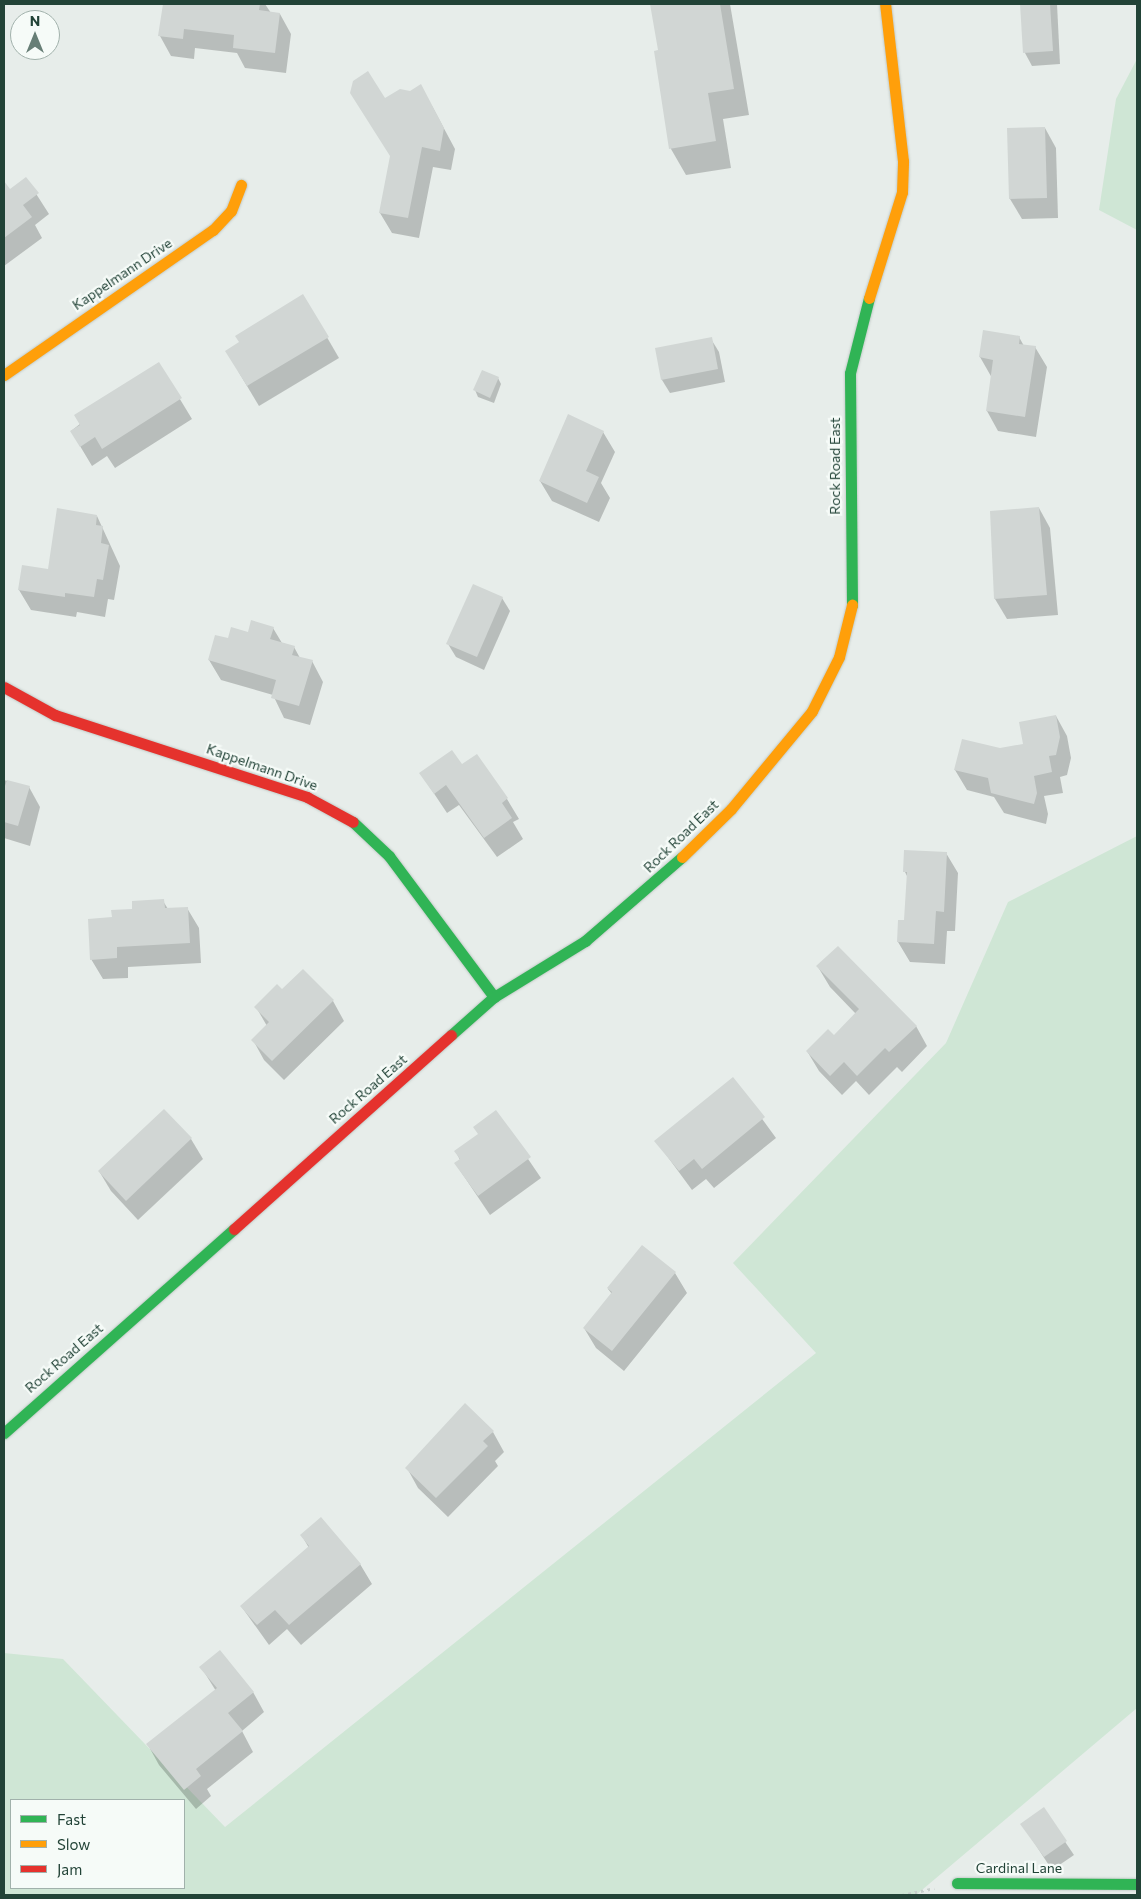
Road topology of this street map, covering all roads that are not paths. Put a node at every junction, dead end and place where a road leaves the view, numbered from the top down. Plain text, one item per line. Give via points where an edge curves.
1 (885, 4) edge
2 (241, 184) dead end
3 (4, 375) edge
4 (4, 687) edge
5 (494, 997) junction
6 (4, 1433) edge
7 (957, 1883) road end
8 (1137, 1884) edge

1 - 5 street, Rock Road East via 903,162 902,192 864,313 850,373 852,606 839,657 812,711 781,751 724,815 652,886 585,941
2 - 3 street, Kappelmann Drive via 231,211 213,230
4 - 5 street, Kappelmann Drive via 55,715 308,797 340,813 364,830 389,856
5 - 6 street, Rock Road East
7 - 8 street, Cardinal Lane

